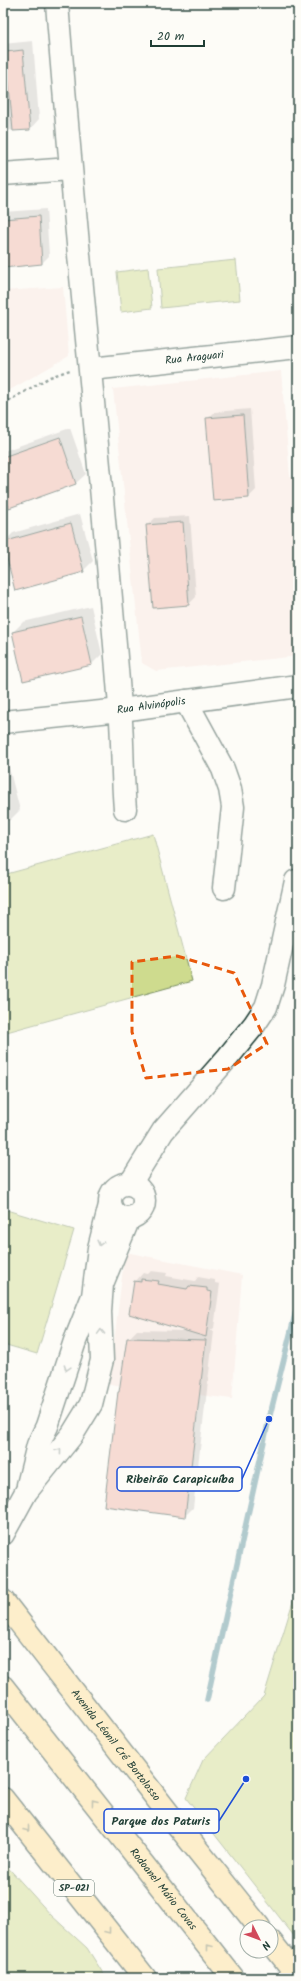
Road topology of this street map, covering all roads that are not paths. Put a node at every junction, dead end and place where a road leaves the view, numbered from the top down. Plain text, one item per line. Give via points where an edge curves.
1 (57, 3) edge
2 (70, 169) junction
3 (3, 174) edge
4 (298, 346) edge
5 (91, 369) junction
6 (298, 686) edge
7 (186, 701) junction
8 (121, 710) junction
9 (3, 722) edge
10 (125, 809) dead end
11 (296, 881) dead end
12 (224, 888) dead end
13 (130, 1184) junction
14 (110, 1205) junction
15 (128, 1218) junction
16 (26, 1492) junction
17 (3, 1534) edge
18 (3, 1600) edge
19 (3, 1687) edge
20 (3, 1799) edge
21 (253, 1919) edge
22 (279, 1952) edge
23 (298, 1976) edge
24 (145, 1978) edge
25 (233, 1978) edge

1 - 2 street
2 - 3 street
2 - 5 street
4 - 5 street, Rua Araguari
5 - 8 street
6 - 7 street, Rua Alvinópolis
7 - 8 street, Rua Alvinópolis
7 - 12 street via 223,769 234,807
8 - 9 street, Rua Alvinópolis
8 - 10 street
11 - 13 street via 266,1007 228,1057 163,1130
13 - 14 street via 123,1184 114,1189
13 - 15 street via 138,1188 144,1202 139,1213
14 - 15 street via 117,1215
14 -> 16 street via 99,1248 93,1296 38,1445
16 -> 15 street via 72,1435 91,1404 102,1360 102,1284
16 - 17 street
18 - 21 main road, Avenida Léonil Cré Bortolosso
25 -> 19 main road, Rodoanel Mário Covas
20 -> 24 main road, SP-021
22 - 23 main road

